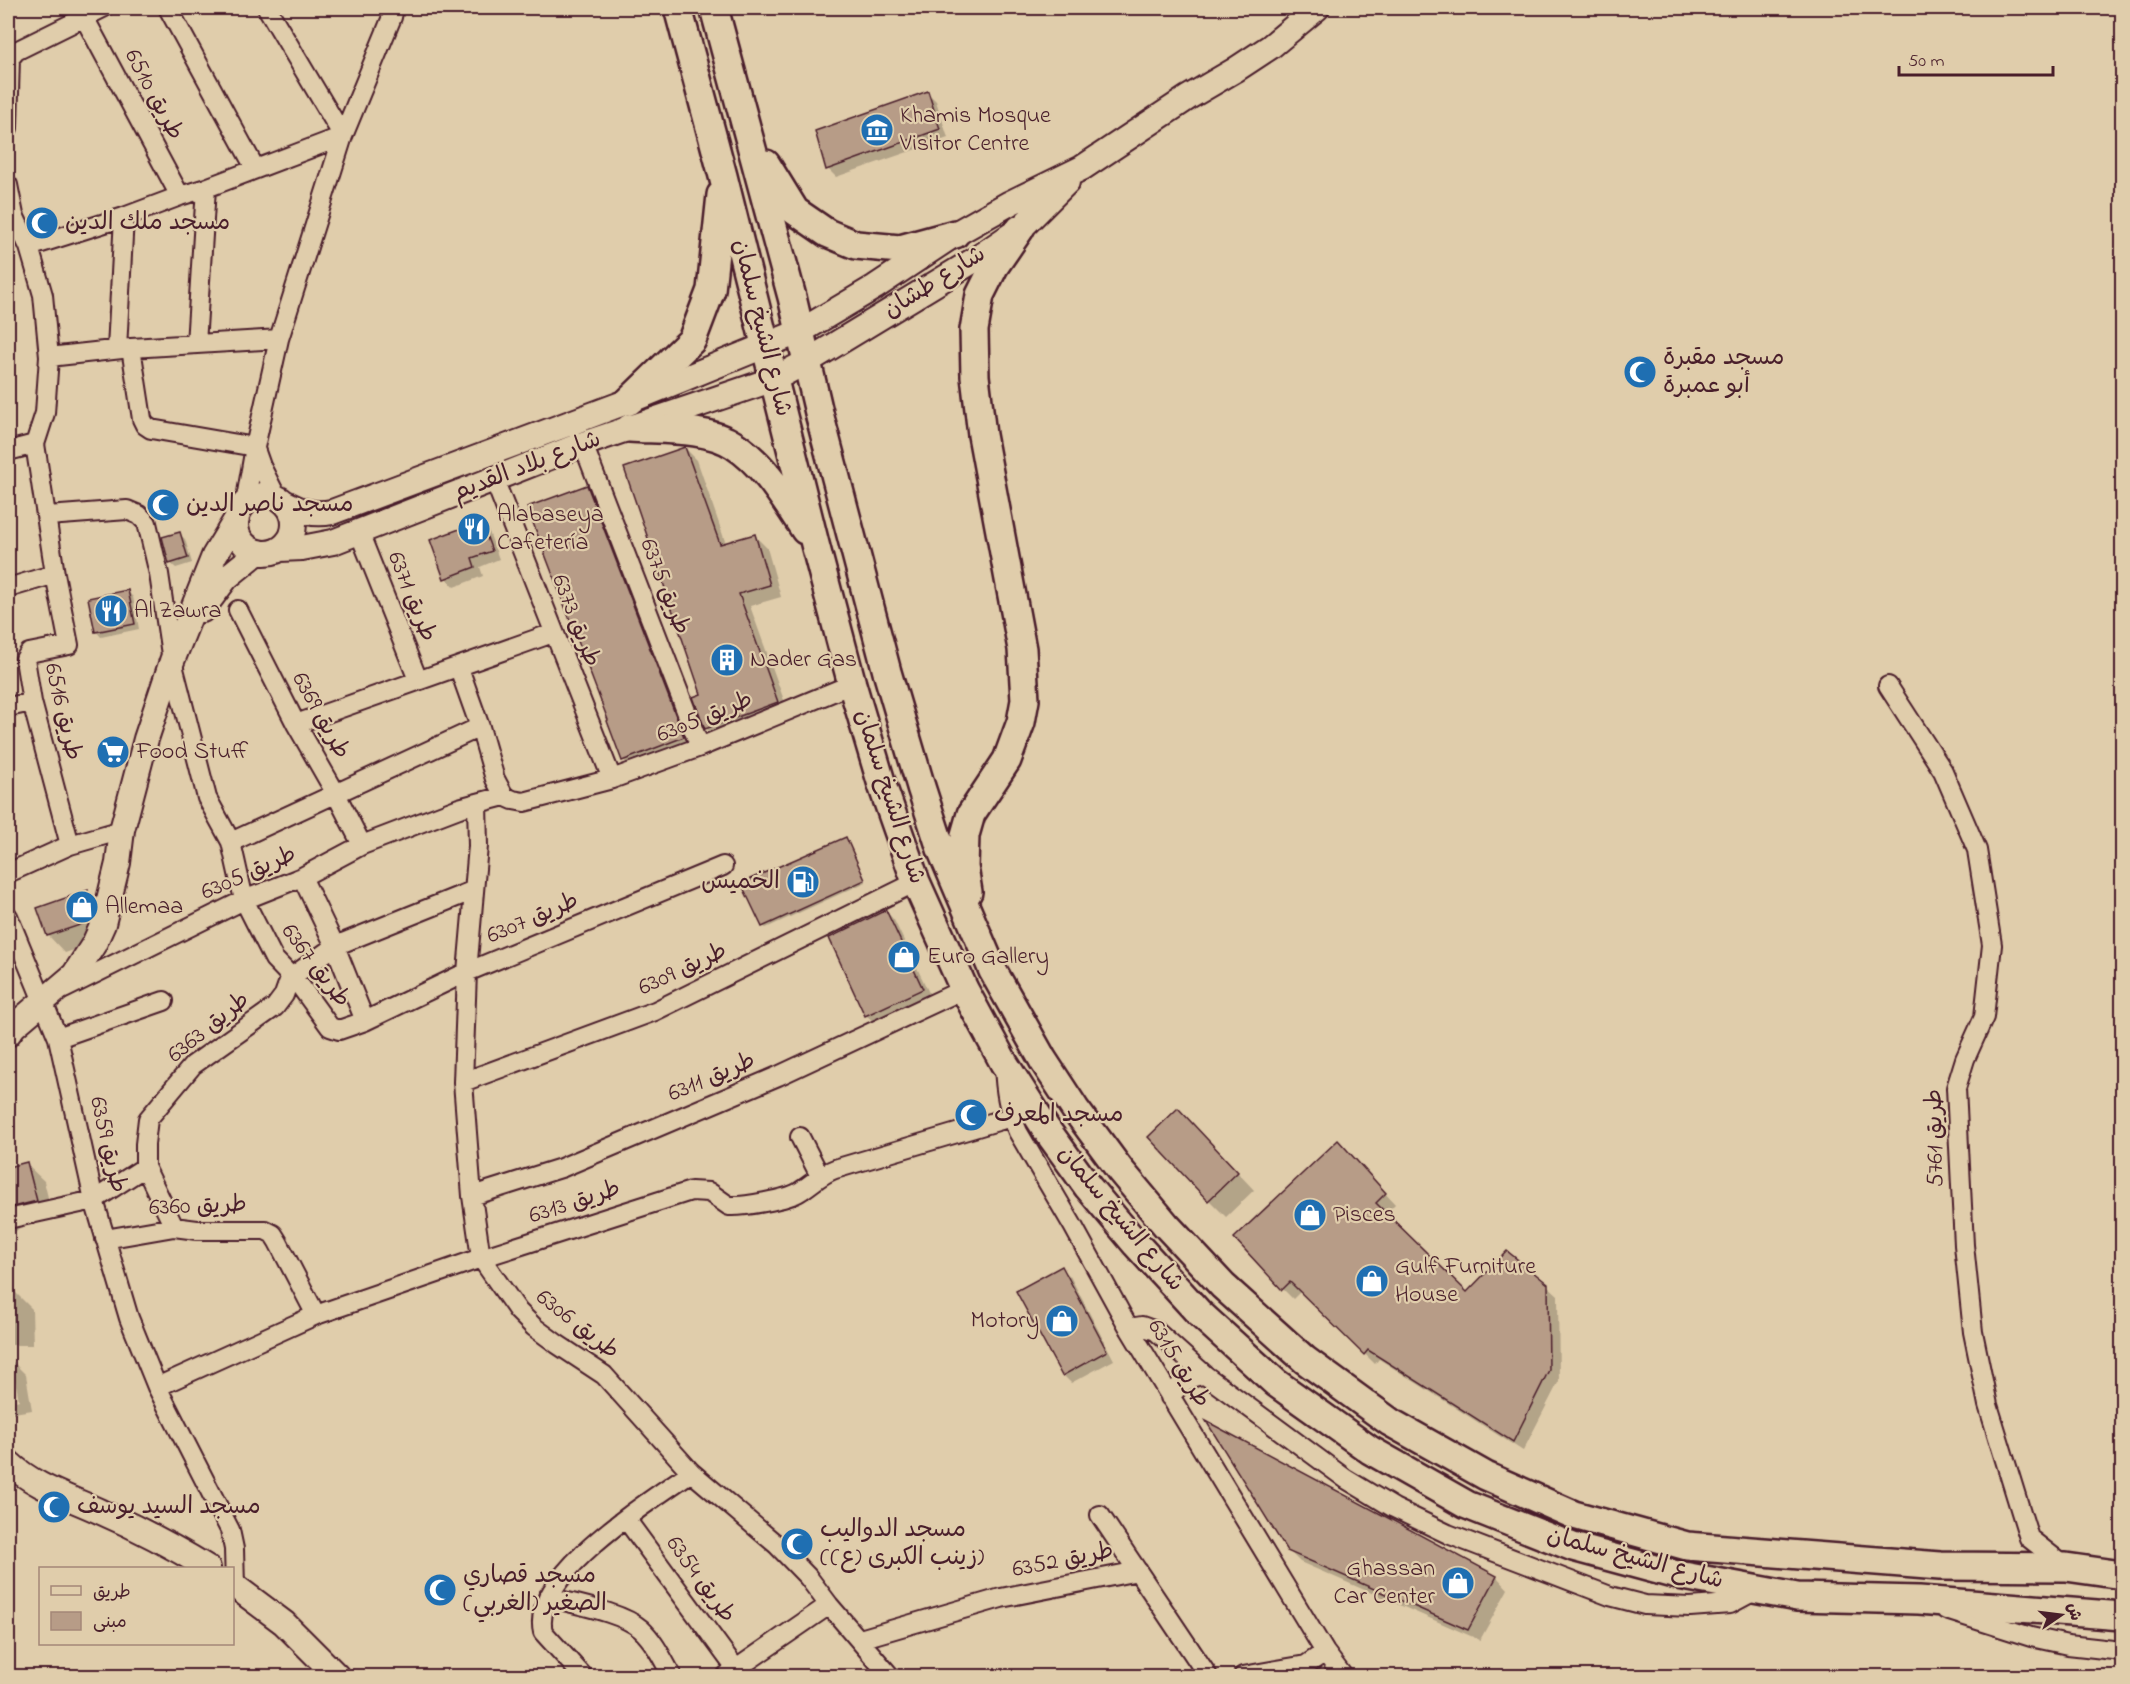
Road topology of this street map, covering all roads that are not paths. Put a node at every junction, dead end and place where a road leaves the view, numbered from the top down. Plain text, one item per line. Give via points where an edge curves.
1 (103, 8) edge
2 (168, 8) edge
3 (394, 8) edge
4 (678, 8) edge
5 (714, 8) edge
6 (1317, 8) edge
7 (274, 10) edge
8 (84, 17) junction
9 (9, 58) edge
10 (8, 128) edge
11 (748, 129) junction
12 (343, 136) junction
13 (255, 168) junction
14 (1082, 168) junction
15 (723, 176) junction
16 (8, 185) edge
17 (206, 188) junction
18 (180, 196) junction
19 (11, 216) edge
20 (124, 217) junction
21 (1020, 229) junction
22 (955, 234) junction
23 (29, 247) junction
24 (801, 332) junction
25 (279, 339) junction
26 (196, 344) junction
27 (766, 347) junction
28 (124, 349) junction
29 (49, 357) junction
30 (808, 361) junction
31 (774, 379) junction
32 (630, 414) junction
33 (35, 444) junction
34 (583, 444) junction
35 (255, 447) junction
36 (8, 451) edge
37 (494, 479) junction
38 (280, 500) junction
39 (241, 511) junction
40 (48, 516) junction
41 (359, 532) junction
42 (815, 544) junction
43 (269, 550) junction
44 (55, 574) junction
45 (8, 588) edge
46 (238, 610) dead end
47 (554, 633) junction
48 (172, 661) junction
49 (459, 668) junction
50 (418, 680) junction
51 (852, 684) junction
52 (1888, 686) dead end
53 (32, 702) junction
54 (8, 707) edge
55 (296, 724) junction
56 (480, 727) junction
57 (700, 747) junction
58 (612, 779) junction
59 (335, 792) junction
60 (504, 796) junction
61 (477, 803) junction
62 (122, 830) junction
63 (231, 842) junction
64 (70, 845) junction
65 (362, 845) junction
66 (723, 866) dead end
67 (8, 873) edge
68 (302, 877) junction
69 (916, 882) junction
70 (474, 890) junction
71 (244, 900) junction
72 (8, 916) edge
73 (975, 933) junction
74 (335, 946) junction
75 (467, 972) junction
76 (290, 978) junction
77 (964, 989) junction
78 (44, 999) junction
79 (164, 1001) dead end
80 (365, 1021) junction
81 (8, 1034) edge
82 (58, 1038) junction
83 (1004, 1063) junction
84 (463, 1082) junction
85 (1011, 1117) junction
86 (800, 1137) dead end
87 (145, 1167) junction
88 (820, 1176) junction
89 (472, 1196) junction
90 (94, 1200) junction
91 (8, 1219) edge
92 (174, 1227) junction
93 (105, 1239) junction
94 (481, 1258) junction
95 (316, 1315) junction
96 (1128, 1328) junction
97 (1205, 1375) junction
98 (157, 1387) junction
99 (1170, 1397) junction
100 (8, 1462) edge
101 (691, 1472) junction
102 (1100, 1515) dead end
103 (626, 1519) junction
104 (2029, 1538) junction
105 (205, 1567) edge
106 (2066, 1567) junction
107 (2011, 1568) junction
108 (1138, 1570) junction
109 (2122, 1575) edge
110 (234, 1585) edge
111 (1758, 1589) junction
112 (548, 1597) junction
113 (1919, 1600) junction
114 (829, 1605) junction
115 (2122, 1616) edge
116 (860, 1639) junction
117 (2122, 1651) edge
118 (1333, 1667) edge
119 (731, 1673) edge
120 (337, 1677) edge
121 (583, 1677) edge
122 (672, 1677) edge
123 (890, 1677) edge
124 (1208, 1677) edge
125 (1243, 1677) edge

1 - 8 street
2 - 13 street
3 - 12 street
4 - 15 main road, شارع الشيخ سلمان
5 - 11 main road, شارع الشيخ سلمان
6 - 14 street, شارع طشان via 1270,47
7 - 12 street
8 - 9 street
8 - 18 street, طريق 6510
9 - 10 street
11 - 22 main road via 795,211 827,234 856,245 900,249
11 - 24 main road, شارع الشيخ سلمان
12 - 13 street
12 - 25 street
13 - 17 street
14 - 21 street, شارع طشان
14 - 22 street, شارع طشان
15 - 27 main road, شارع الشيخ سلمان
15 - 32 main road via 711,290 693,340
16 - 19 street, طريق 6516
17 - 18 street
17 - 26 street
18 - 20 street
19 - 23 street, طريق 6516
20 - 23 street
20 - 28 street
21 - 30 street, شارع طشان
21 - 73 main road via 980,295 974,330 982,435 1022,649 1025,700 1007,760 971,814 965,835 964,867
22 - 24 street, شارع طشان
23 - 29 street, طريق 6516 via 43,295
24 - 27 street, شارع طشان
24 - 30 main road, شارع الشيخ سلمان
25 - 26 street
25 - 35 street
26 - 28 street
27 - 31 main road, شارع الشيخ سلمان
27 - 32 street, شارع بلاد القديم
28 - 29 street
28 - 35 street via 145,425
29 - 33 street, طريق 6516 via 45,413
30 - 31 street, شارع طشان
30 - 73 main road, شارع الشيخ سلمان via 887,672 941,849
31 - 32 street, شارع بلاد القديم
31 - 42 main road, شارع الشيخ سلمان
32 - 34 street, شارع بلاد القديم
32 - 38 street, شارع بلاد القديم via 332,512 304,513
32 - 42 main road via 734,444 764,472
33 - 36 street
33 - 40 street, طريق 6516
34 - 37 street, شارع بلاد القديم
34 - 57 street, طريق 6375
35 - 38 street
35 - 39 street
37 - 41 street, شارع بلاد القديم
37 - 47 street, طريق 6373
38 - 39 street via 260,496
38 - 43 street via 293,518 294,527 292,536
39 - 43 street via 236,526 241,540 252,550
39 - 48 street via 214,556
40 - 44 street, طريق 6516
40 - 48 street, طريق 6367 via 127,510 147,523
41 - 43 street, شارع بلاد القديم via 320,545
41 - 50 street, طريق 6371
42 - 51 main road, شارع الشيخ سلمان
43 - 48 street via 240,565 213,594
44 - 45 street
44 - 53 street, طريق 6516 via 69,645 26,656
46 - 55 street, طريق 6369
47 - 49 street, طريق 6371
47 - 58 street, طريق 6373
48 - 62 street
48 - 63 street, طريق 6367 via 207,798
49 - 50 street, طريق 6371
49 - 56 street
50 - 55 street, طريق 6371
51 - 57 street, طريق 6305
51 - 69 main road, شارع الشيخ سلمان
52 - 104 street, طريق 5761 via 1943,771 1977,850 1992,945 1984,1017 1956,1088 1964,1245 1973,1332 1988,1405
53 - 54 street
53 - 64 street, طريق 6516
55 - 59 street, طريق 6369
56 - 59 street
56 - 60 street
57 - 58 street, طريق 6305
58 - 60 street, طريق 6305 via 524,802
59 - 63 street
59 - 65 street, طريق 6369
60 - 61 street, طريق 6305
61 - 65 street, طريق 6305
61 - 70 street, طريق 6306
62 - 64 street
62 - 78 street via 118,863 94,944 74,975
63 - 71 street, طريق 6367
64 - 67 street
65 - 68 street, طريق 6305
66 - 75 street, طريق 6307
68 - 71 street, طريق 6305
68 - 74 street
69 - 77 main road, شارع الشيخ سلمان
69 - 84 street, طريق 6309 via 655,1011
70 - 74 street, طريق 6363
70 - 75 street, طريق 6306
71 - 76 street, طريق 6367 via 274,959
71 - 78 street, طريق 6305
72 - 78 street, طريق 6359
73 - 107 main road, شارع الشيخ سلمان via 1007,1000 1075,1109 1166,1225 1223,1286 1297,1353 1390,1422 1486,1476 1574,1515 1687,1546
74 - 76 street, طريق 6363
74 - 80 street
75 - 80 street, طريق 6307
75 - 84 street, طريق 6306
76 - 80 street, طريق 6367 via 330,1027 339,1030
76 - 87 street, طريق 6363 via 275,1006 193,1065 148,1119
77 - 83 main road, شارع الشيخ سلمان
77 - 89 street, طريق 6311 via 778,1076 561,1168
78 - 81 street
78 - 82 street, طريق 6359
79 - 82 street
82 - 90 street, طريق 6359
83 - 85 street, طريق 6315
83 - 111 main road, شارع الشيخ سلمان via 1088,1186 1199,1313 1276,1383 1370,1450 1467,1505 1573,1547 1673,1574
84 - 89 street, طريق 6306
85 - 88 street, طريق 6313
85 - 96 street, طريق 6315
86 - 88 street
87 - 90 street
87 - 92 street
88 - 94 street, طريق 6313 via 790,1196 733,1206 725,1205 709,1192 691,1191
89 - 94 street, طريق 6306
90 - 91 street
90 - 93 street, طريق 6359
92 - 93 street, طريق 6360
92 - 95 street, طريق 6360 via 256,1229 273,1234
93 - 98 street, طريق 6359 via 129,1317
94 - 95 street, طريق 6313
94 - 101 street, طريق 6306 via 518,1311 534,1327 604,1375
95 - 98 street, طريق 6313
96 - 97 street via 1142,1326 1156,1331
96 - 99 street, طريق 6315
97 - 99 street via 1183,1382
97 - 111 street via 1346,1479 1394,1508 1529,1566 1645,1605 1730,1604
98 - 110 street, طريق 6359 via 230,1530
99 - 118 street, طريق 6315
100 - 105 street via 39,1485 154,1537
101 - 103 street
101 - 114 street, طريق 6306 via 777,1545
102 - 108 street, طريق 6352
103 - 112 street via 586,1551
103 - 119 street, طريق 6354
104 - 106 street
104 - 107 street
106 - 107 main road, شارع الشيخ سلمان
106 - 109 main road, شارع الشيخ سلمان
108 - 116 street, طريق 6352 via 1001,1598
108 - 124 street, طريق 6352
110 - 120 street via 284,1623
111 - 113 main road, شارع الشيخ سلمان via 1797,1597
112 - 121 street via 542,1611 543,1632
112 - 122 street via 626,1619 650,1639
113 - 115 main road, شارع الشيخ سلمان
113 - 117 street via 2031,1637
114 - 116 street, طريق 6306
114 - 119 street, طريق 6354
116 - 123 street, طريق 6306
118 - 125 street via 1313,1662

